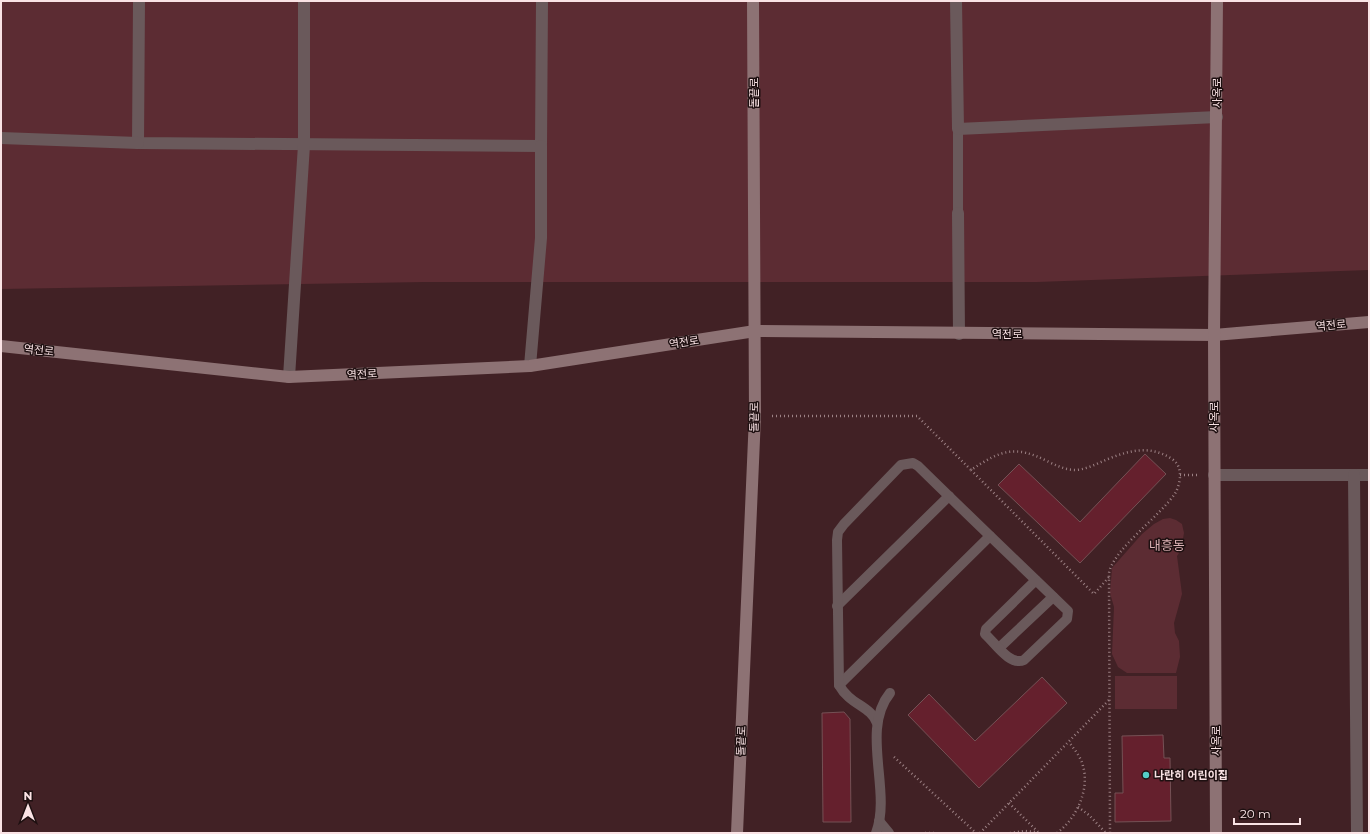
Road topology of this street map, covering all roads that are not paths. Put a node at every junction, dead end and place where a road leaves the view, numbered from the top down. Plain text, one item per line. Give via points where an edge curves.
1 (139, 1) edge
2 (304, 1) edge
3 (542, 1) edge
4 (753, 1) edge
5 (956, 1) edge
6 (1216, 1) edge
7 (1216, 117) junction
8 (958, 129) junction
9 (1, 138) edge
10 (138, 143) junction
11 (304, 144) junction
12 (541, 146) junction
13 (958, 213) joint
14 (1369, 322) edge
15 (755, 331) junction
16 (959, 334) junction
17 (1214, 335) junction
18 (1, 346) edge
19 (530, 366) junction
20 (289, 377) junction
21 (1214, 475) junction
22 (1354, 475) junction
23 (1369, 475) edge
24 (949, 496) junction
25 (990, 536) junction
26 (1036, 580) junction
27 (1053, 597) junction
28 (837, 606) junction
29 (999, 648) junction
30 (839, 685) junction
31 (890, 693) dead end
32 (877, 723) junction
33 (879, 821) junction
34 (737, 833) edge
35 (876, 833) edge
36 (889, 833) edge
37 (1216, 833) edge
38 (1356, 833) edge

1 - 10 street
2 - 11 street
3 - 12 street
4 - 15 street, 돌끝로
5 - 8 street
6 - 7 street, 사옥로
7 - 8 street
7 - 17 street, 사옥로
8 - 13 lane
9 - 10 street
10 - 11 street
11 - 12 street
11 - 20 street
12 - 19 street via 541,238
13 - 16 street
14 - 17 street, 역전로
15 - 16 street, 역전로
15 - 19 street, 역전로
15 - 34 street, 돌끝로 via 755,416
16 - 17 street, 역전로
17 - 21 street, 사옥로
18 - 20 street, 역전로
19 - 20 street, 역전로
21 - 22 street
21 - 37 street, 사옥로
22 - 23 street
22 - 38 street
24 - 25 lane
24 - 28 lane
24 - 28 lane via 913,463 906,463 896,470 838,532
25 - 26 lane
25 - 30 lane
26 - 27 lane
26 - 29 lane via 986,629 985,634
27 - 29 lane
27 - 29 lane via 1068,611 1067,619 1020,662 1010,659
28 - 30 lane
30 - 32 lane via 846,696 874,715
31 - 32 lane via 884,700
32 - 33 lane
33 - 35 lane
33 - 36 lane

